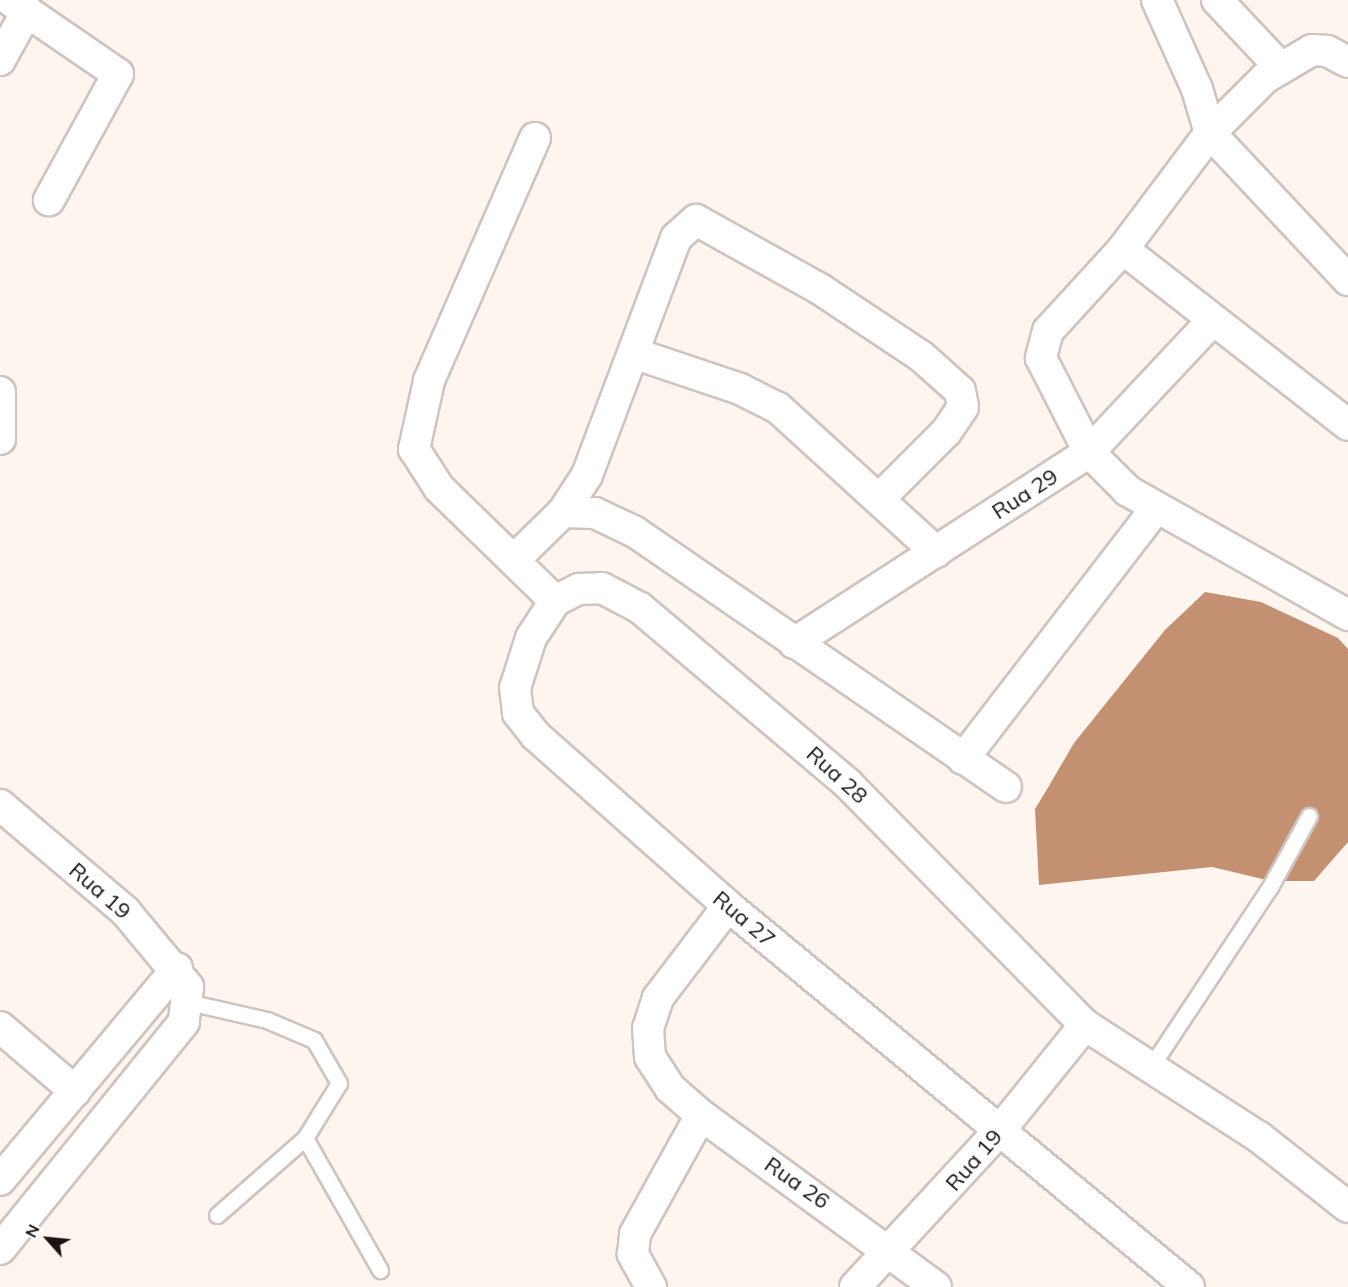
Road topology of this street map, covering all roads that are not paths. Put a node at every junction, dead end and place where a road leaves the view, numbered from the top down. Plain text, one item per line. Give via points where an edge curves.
1 (1157, 0) edge
2 (1217, 0) edge
3 (18, 6) edge
4 (0, 60) edge
5 (1348, 62) edge
6 (1280, 67) junction
7 (1210, 133) junction
8 (535, 138) dead end
9 (49, 200) dead end
10 (1123, 249) junction
11 (1348, 280) edge
12 (1211, 322) junction
13 (636, 354) junction
14 (0, 392) edge
15 (1346, 421) edge
16 (0, 439) edge
17 (1089, 452) junction
18 (880, 498) junction
19 (1155, 510) junction
20 (563, 512) junction
21 (936, 552) junction
22 (516, 558) junction
23 (555, 601) junction
24 (1348, 615) edge
25 (794, 643) junction
26 (963, 759) junction
27 (1006, 787) dead end
28 (0, 805) edge
29 (1309, 816) dead end
30 (728, 906) junction
31 (185, 986) junction
32 (1085, 1025) junction
33 (0, 1027) edge
34 (1152, 1065) junction
35 (75, 1091) junction
36 (701, 1114) junction
37 (1001, 1129) junction
38 (304, 1138) junction
39 (0, 1180) edge
40 (1348, 1208) edge
41 (217, 1215) dead end
42 (0, 1250) edge
43 (893, 1251) junction
44 (380, 1270) dead end
45 (651, 1287) edge
46 (855, 1287) edge
47 (936, 1287) edge
48 (1189, 1287) edge

1 - 7 street via 1197,89
2 - 6 street
3 - 4 street
3 - 9 street via 111,65 118,74 116,85
5 - 6 street via 1327,51 1312,50
6 - 7 street
7 - 10 street
7 - 11 street
8 - 22 street via 429,381 414,431 414,449 428,476
10 - 12 street
10 - 17 street via 1064,312 1042,344 1047,378
12 - 15 street
12 - 17 street, Rua 29
13 - 18 street via 740,388 778,408
13 - 18 street via 676,238 696,220 709,223 876,326 960,391 963,407 952,424
13 - 20 street via 599,450
14 - 16 street
17 - 19 street
17 - 21 street, Rua 29
18 - 21 street
19 - 24 street
19 - 26 street
20 - 22 street
20 - 25 street via 595,513 635,532
21 - 25 street, Rua 29
22 - 23 street
23 - 30 street, Rua 27 via 531,638 515,688 518,713 535,735
23 - 32 street, Rua 28 via 579,589 602,588 640,608 881,814
25 - 26 street
26 - 27 street
28 - 31 street, Rua 19 via 125,911
29 - 34 lane via 1270,887
30 - 36 street, Rua 26 via 658,998 648,1028 650,1057 670,1088
30 - 37 street, Rua 27
31 - 35 street
31 - 38 lane via 288,1027 314,1040 326,1054 339,1083
31 - 42 street via 184,1022 170,1042
32 - 34 street, Rua 28
32 - 37 street, Rua 19
33 - 35 street
34 - 40 street, Rua 28 via 1259,1137
35 - 39 street
36 - 43 street, Rua 26
36 - 45 street via 635,1234 633,1254
37 - 43 street, Rua 19
37 - 48 street, Rua 27
38 - 41 lane
38 - 44 lane
43 - 46 street, Rua 19
43 - 47 street, Rua 26

